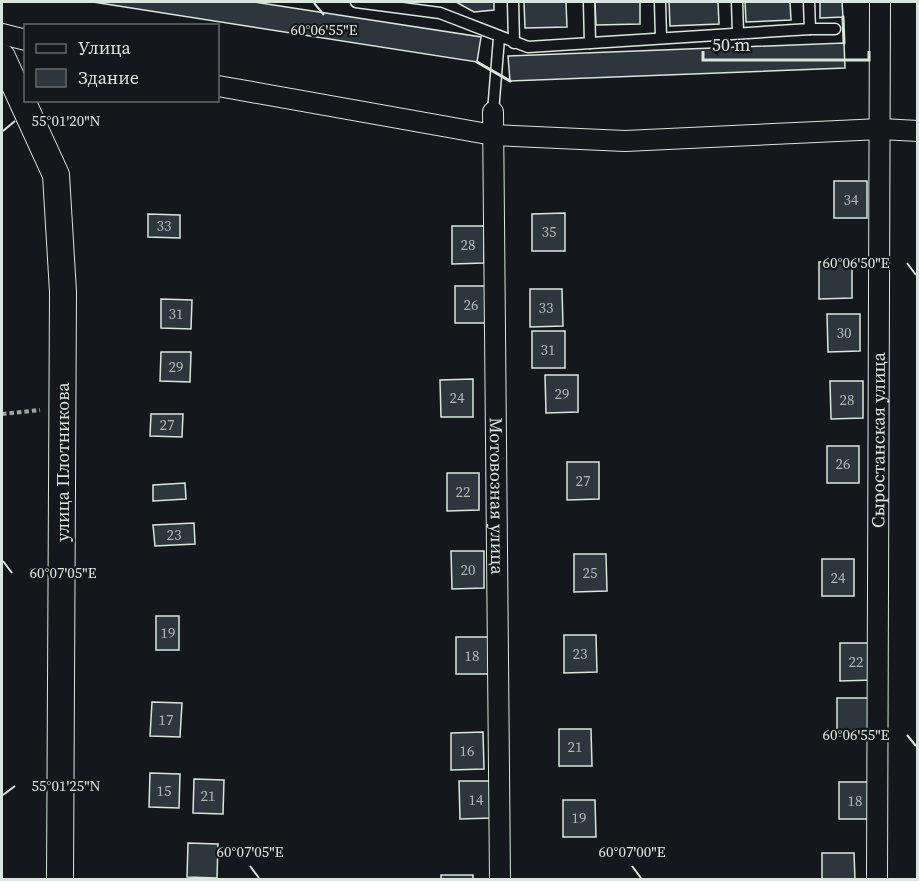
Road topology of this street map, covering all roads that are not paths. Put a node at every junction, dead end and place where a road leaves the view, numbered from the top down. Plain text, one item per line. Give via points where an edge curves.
1 (356, 2) edge
2 (439, 2) edge
3 (513, 2) edge
4 (589, 2) edge
5 (660, 2) edge
6 (737, 2) edge
7 (809, 2) edge
8 (880, 2) edge
9 (440, 13) junction
10 (810, 29) junction
11 (835, 29) dead end
12 (738, 33) junction
13 (2, 34) edge
14 (499, 38) junction
15 (661, 38) junction
16 (24, 40) edge
17 (514, 43) junction
18 (590, 43) junction
19 (2, 57) edge
20 (219, 86) edge
21 (493, 112) joint
22 (881, 129) junction
23 (918, 131) edge
24 (493, 135) junction
25 (60, 879) edge
26 (500, 879) edge
27 (877, 879) edge

1 - 9 lane
2 - 9 lane
3 - 17 lane
4 - 18 lane
5 - 15 lane
6 - 12 lane
7 - 10 lane
8 - 22 street, Сыростанская улица
9 - 14 lane
10 - 11 lane
10 - 12 lane
12 - 15 lane
13 - 16 street
14 - 17 lane
14 - 21 lane
15 - 18 lane
17 - 18 lane via 528,47
19 - 25 street, улица Плотникова via 57,175 63,292
20 - 24 street
21 - 24 street, Мотовозная улица
22 - 23 street
22 - 24 street via 625,141
22 - 27 street, Сыростанская улица
24 - 26 street, Мотовозная улица

